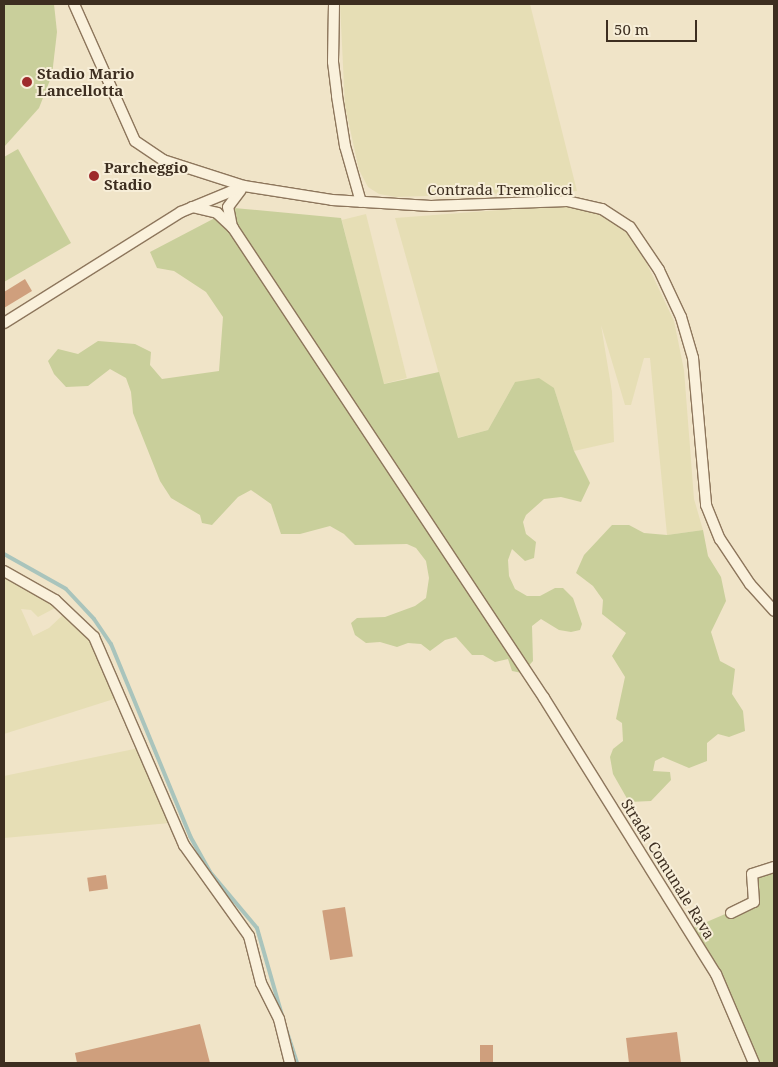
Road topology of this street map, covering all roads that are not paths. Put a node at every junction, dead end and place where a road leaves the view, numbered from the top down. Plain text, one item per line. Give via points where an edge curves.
1 (74, 4) edge
2 (334, 4) edge
3 (244, 186) junction
4 (218, 199) junction
5 (361, 202) junction
6 (192, 207) junction
7 (228, 207) junction
8 (217, 213) junction
9 (232, 228) junction
10 (4, 323) edge
11 (4, 571) edge
12 (774, 612) edge
13 (774, 867) edge
14 (731, 913) dead end
15 (290, 1063) edge
16 (754, 1063) edge

1 - 3 street, Contrada Tremolicci via 135,141 163,160
2 - 5 street via 337,96 345,146
3 - 4 street
3 - 5 street, Contrada Tremolicci
3 - 7 street
4 - 6 street
4 - 7 street
4 - 8 street
5 - 12 street, Contrada Tremolicci via 431,206 567,202 602,210 630,227 659,270 681,317 700,413 706,505 720,539 750,584
6 - 8 street
6 - 10 street
7 - 9 street
8 - 9 street
9 - 16 street, Strada Comunale Rava via 544,698 716,974
11 - 15 street via 55,600 94,637 184,845 249,936 260,983 280,1019
13 - 14 street via 752,874 754,902

